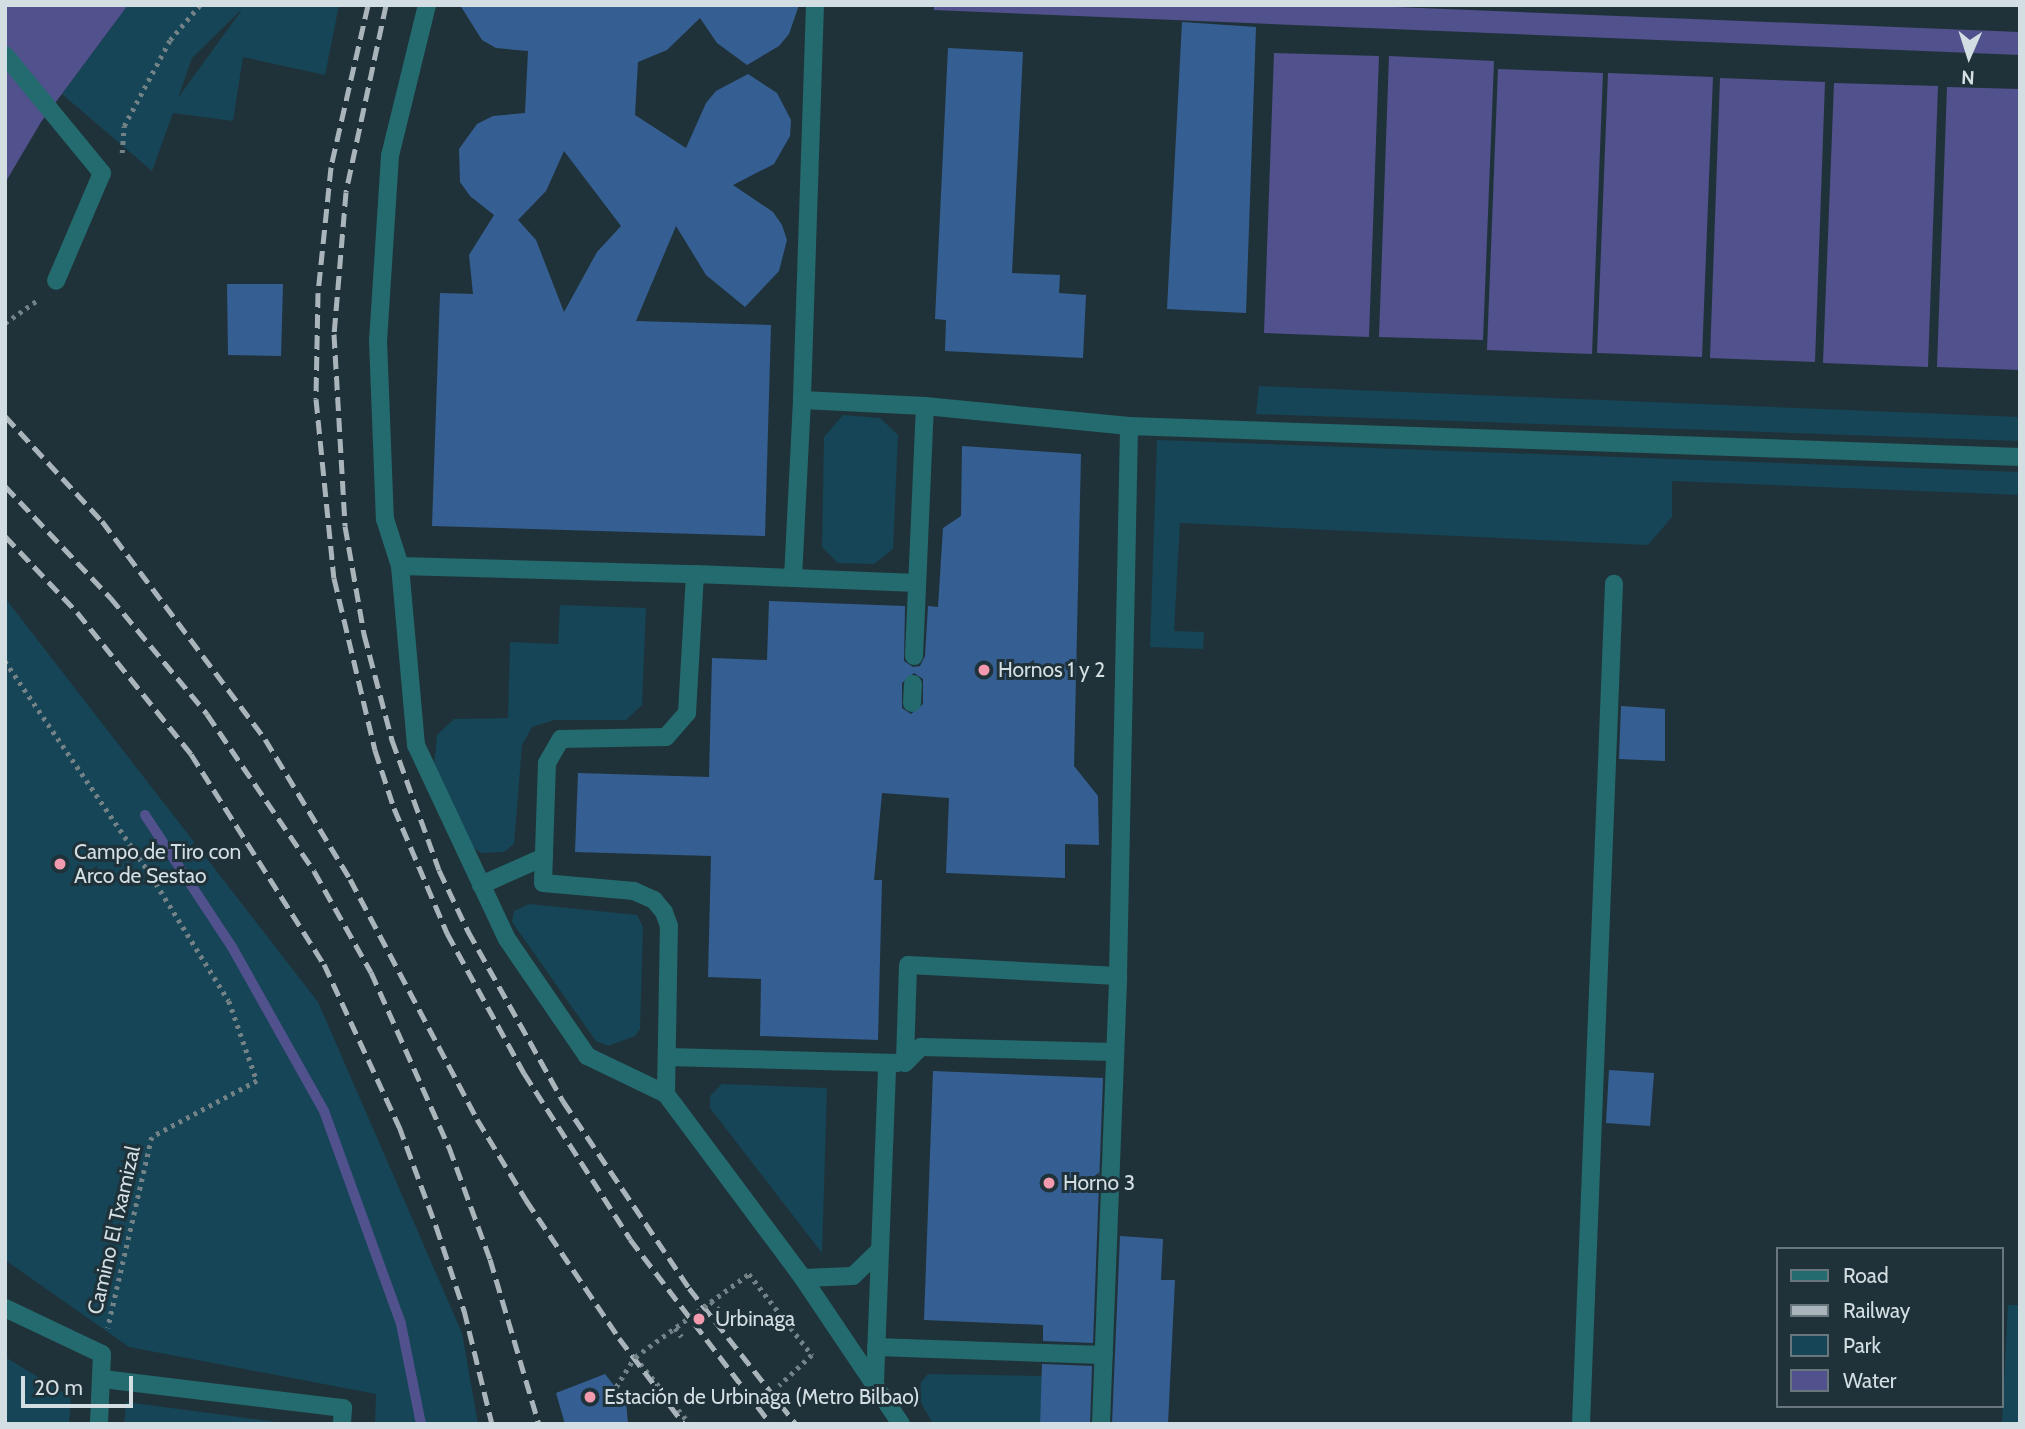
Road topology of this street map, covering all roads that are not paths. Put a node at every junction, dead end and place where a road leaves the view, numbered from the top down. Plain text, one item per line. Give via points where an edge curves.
1 (427, 5) edge
2 (815, 5) edge
3 (5, 55) edge
4 (56, 281) road end
5 (802, 400) junction
6 (926, 406) junction
7 (1129, 426) junction
8 (2020, 457) edge
9 (400, 566) junction
10 (695, 574) junction
11 (793, 578) junction
12 (917, 583) junction
13 (1614, 584) dead end
14 (914, 656) dead end
15 (913, 684) dead end
16 (912, 703) dead end
17 (544, 857) junction
18 (481, 885) junction
19 (1118, 976) junction
20 (1113, 1052) junction
21 (667, 1058) junction
22 (887, 1063) junction
23 (905, 1063) junction
24 (666, 1094) junction
25 (879, 1251) junction
26 (803, 1278) junction
27 (5, 1308) edge
28 (876, 1347) junction
29 (1104, 1355) junction
30 (103, 1379) junction
31 (875, 1382) junction
32 (99, 1424) edge
33 (342, 1424) edge
34 (901, 1424) edge
35 (1101, 1424) edge
36 (1581, 1424) edge

1 - 9 street via 390,156 378,340 385,519
2 - 5 street
3 - 4 street via 102,173
5 - 6 street
5 - 11 street
6 - 7 street
6 - 12 street
7 - 8 street
7 - 19 street
9 - 10 street
9 - 18 street via 416,745
10 - 11 street
10 - 17 street via 687,713 666,737 561,739 547,763
11 - 12 street
12 - 14 street
13 - 36 street
15 - 16 street
17 - 18 street
17 - 21 street via 543,883 634,891 654,900 664,912 669,926
18 - 24 street via 507,939 587,1056
19 - 20 street
19 - 23 street via 908,965
20 - 23 street via 921,1047
20 - 29 street
21 - 22 street
21 - 24 street
22 - 23 street
22 - 25 street
24 - 26 street
25 - 26 street via 853,1276
25 - 28 street
26 - 31 street
27 - 30 street via 102,1354
28 - 29 street
28 - 31 street
29 - 35 street
30 - 32 street
30 - 33 street via 343,1408
31 - 34 street

